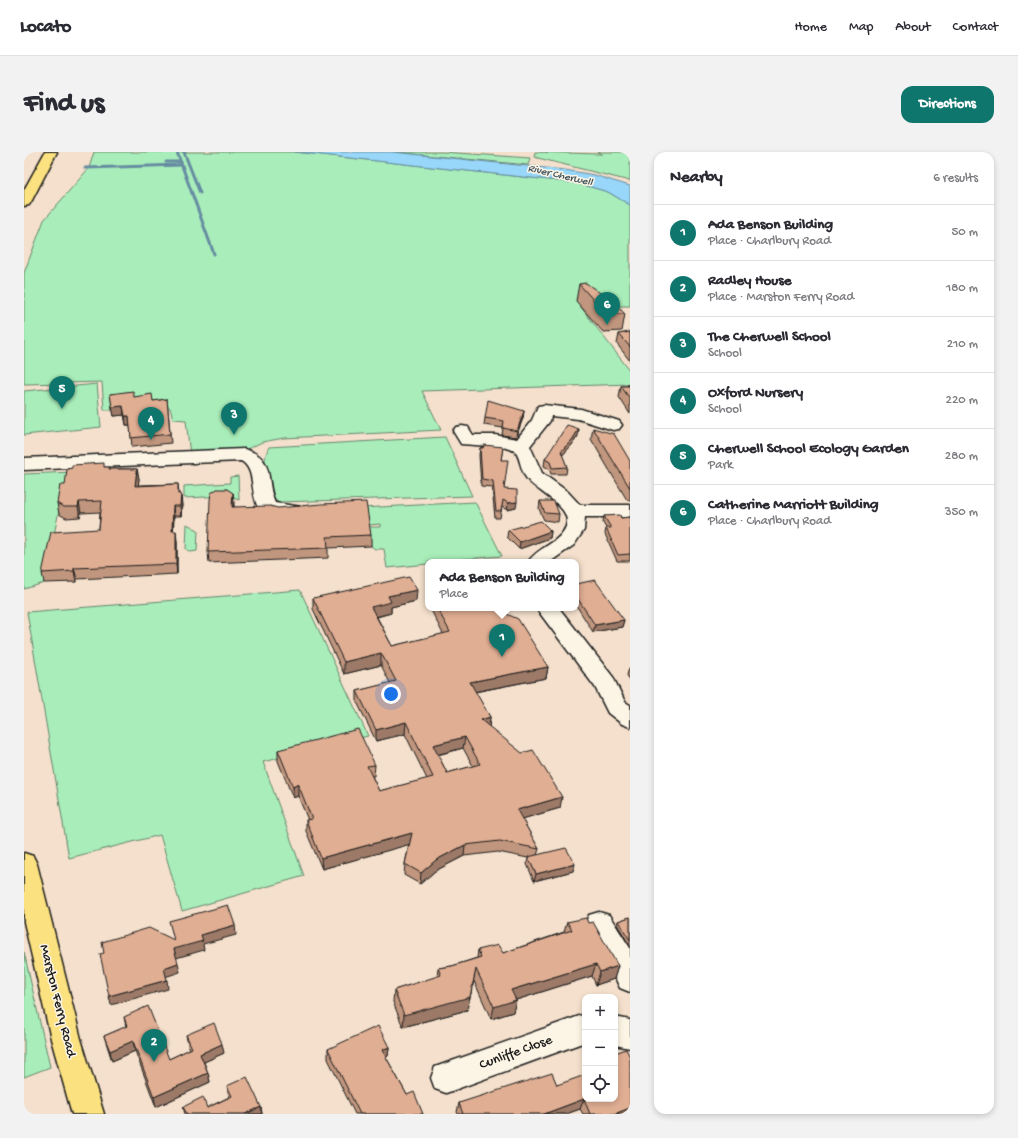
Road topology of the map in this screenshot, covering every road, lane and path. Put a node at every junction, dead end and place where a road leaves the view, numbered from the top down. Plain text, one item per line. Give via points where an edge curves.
1 (51, 152) edge
2 (24, 202) edge
3 (612, 425) dead end
4 (462, 438) dead end
5 (521, 446) junction
6 (24, 464) edge
7 (312, 510) edge
8 (630, 511) edge
9 (575, 512) junction
10 (540, 559) edge
11 (548, 611) edge
12 (630, 718) edge
13 (24, 864) edge
14 (599, 924) dead end
15 (630, 979) edge
16 (582, 1029) edge
17 (618, 1031) edge
18 (630, 1034) edge
19 (446, 1078) dead end
20 (88, 1114) edge

1 - 2 main road
3 - 5 street via 581,414 544,410 541,421
4 - 5 street
5 - 9 street via 525,451 528,468 534,476 567,502
6 - 7 street via 244,455 253,458 260,466 262,498 267,506 278,511
8 - 9 street
9 - 10 street via 576,523 571,537
11 - 12 street via 605,683 616,707
13 - 20 main road, Marston Ferry Road via 64,1032
14 - 15 street via 623,962
16 - 19 street, Cunliffe Close
17 - 18 street

